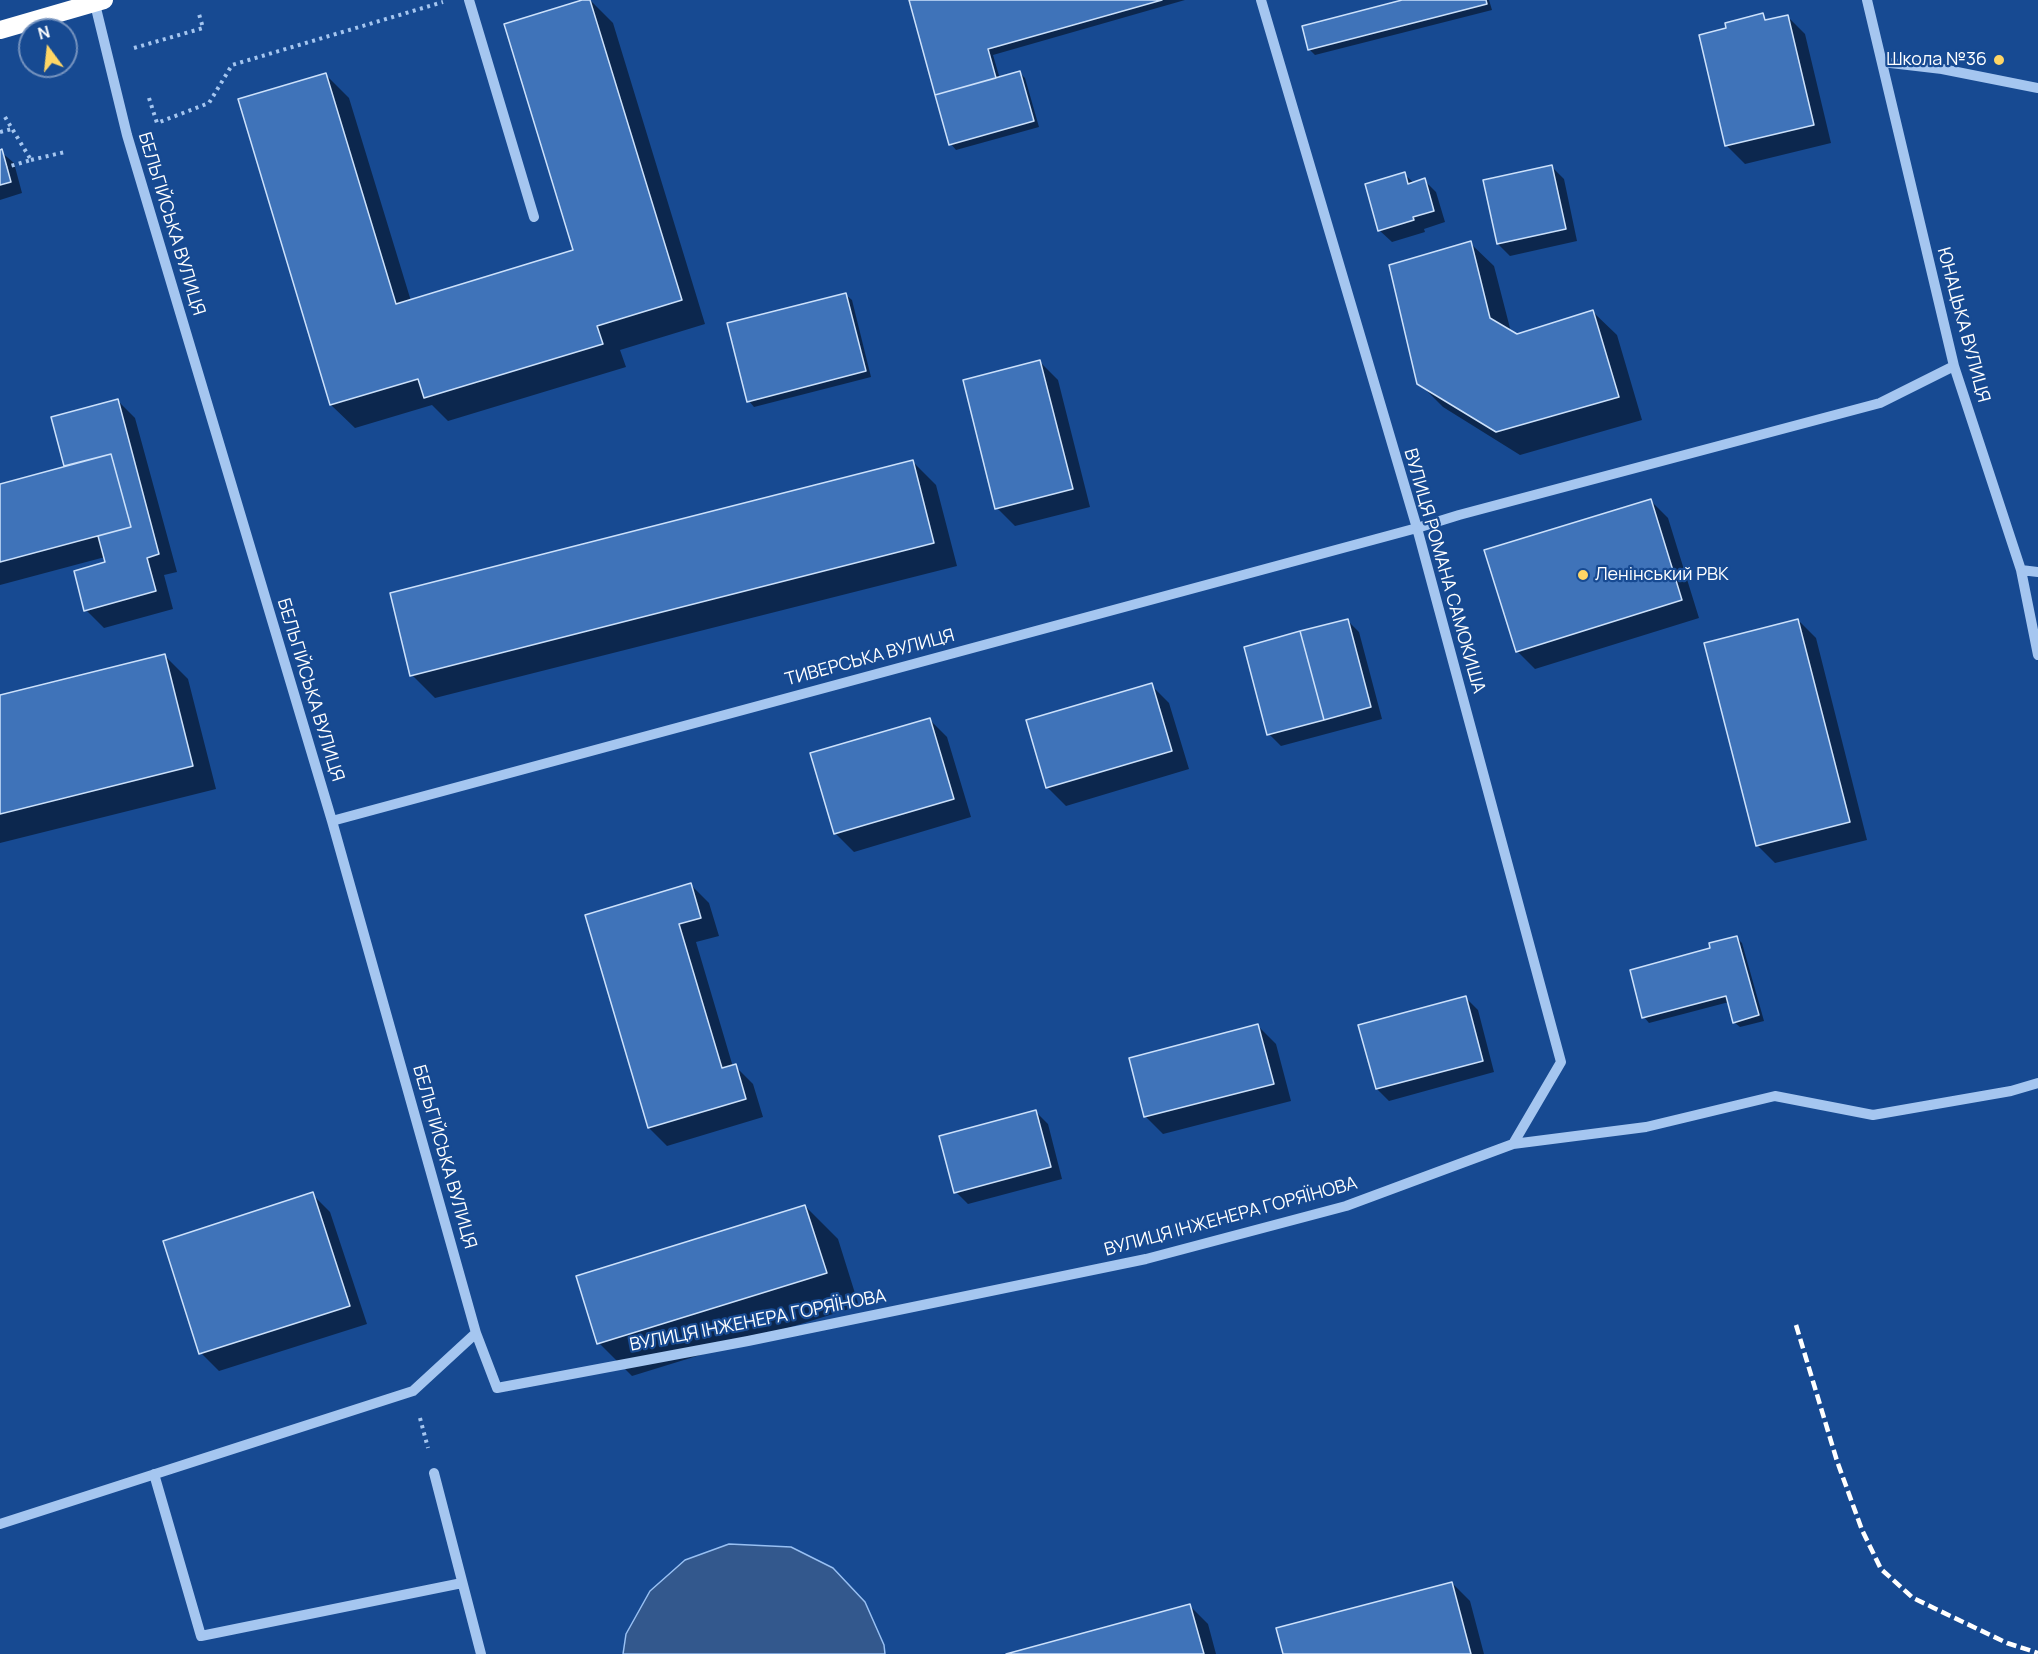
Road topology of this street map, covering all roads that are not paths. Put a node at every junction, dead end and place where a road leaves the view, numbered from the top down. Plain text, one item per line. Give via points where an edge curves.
1 (469, 0) edge
2 (1261, 0) edge
3 (1867, 0) edge
4 (97, 1) edge
5 (0, 30) edge
6 (1882, 62) junction
7 (2038, 88) edge
8 (534, 217) dead end
9 (1954, 366) junction
10 (1416, 528) junction
11 (2021, 570) junction
12 (2038, 572) edge
13 (2038, 655) edge
14 (332, 821) junction
15 (2038, 1083) edge
16 (1513, 1144) junction
17 (476, 1333) junction
18 (497, 1388) joint
19 (434, 1473) road end
20 (154, 1474) junction
21 (0, 1524) edge
22 (462, 1583) junction
23 (481, 1654) edge

1 - 8 street
2 - 10 street, ВУЛИЦЯ РОМАНА САМОКИША
3 - 6 street, ЮНАЦЬКА ВУЛИЦЯ
4 - 5 highway
4 - 14 street, БЕЛЬГІЙСЬКА ВУЛИЦЯ via 127,135
6 - 7 street
6 - 9 street, ЮНАЦЬКА ВУЛИЦЯ
9 - 10 street, ТИВЕРСЬКА ВУЛИЦЯ via 1880,403
9 - 11 street, ЮНАЦЬКА ВУЛИЦЯ
10 - 14 street, ТИВЕРСЬКА ВУЛИЦЯ
10 - 16 street, ВУЛИЦЯ РОМАНА САМОКИША via 1561,1062
11 - 12 street
11 - 13 street, ЮНАЦЬКА ВУЛИЦЯ
14 - 17 street, БЕЛЬГІЙСЬКА ВУЛИЦЯ
15 - 16 street, ВУЛИЦЯ ІНЖЕНЕРА ГОРЯЇНОВА via 1874,1115 1775,1096 1646,1127
16 - 18 street, ВУЛИЦЯ ІНЖЕНЕРА ГОРЯЇНОВА via 1346,1206 1146,1259
17 - 18 street, БЕЛЬГІЙСЬКА ВУЛИЦЯ
17 - 20 street via 413,1391
19 - 22 street
20 - 21 street
20 - 22 street via 201,1636
22 - 23 street

